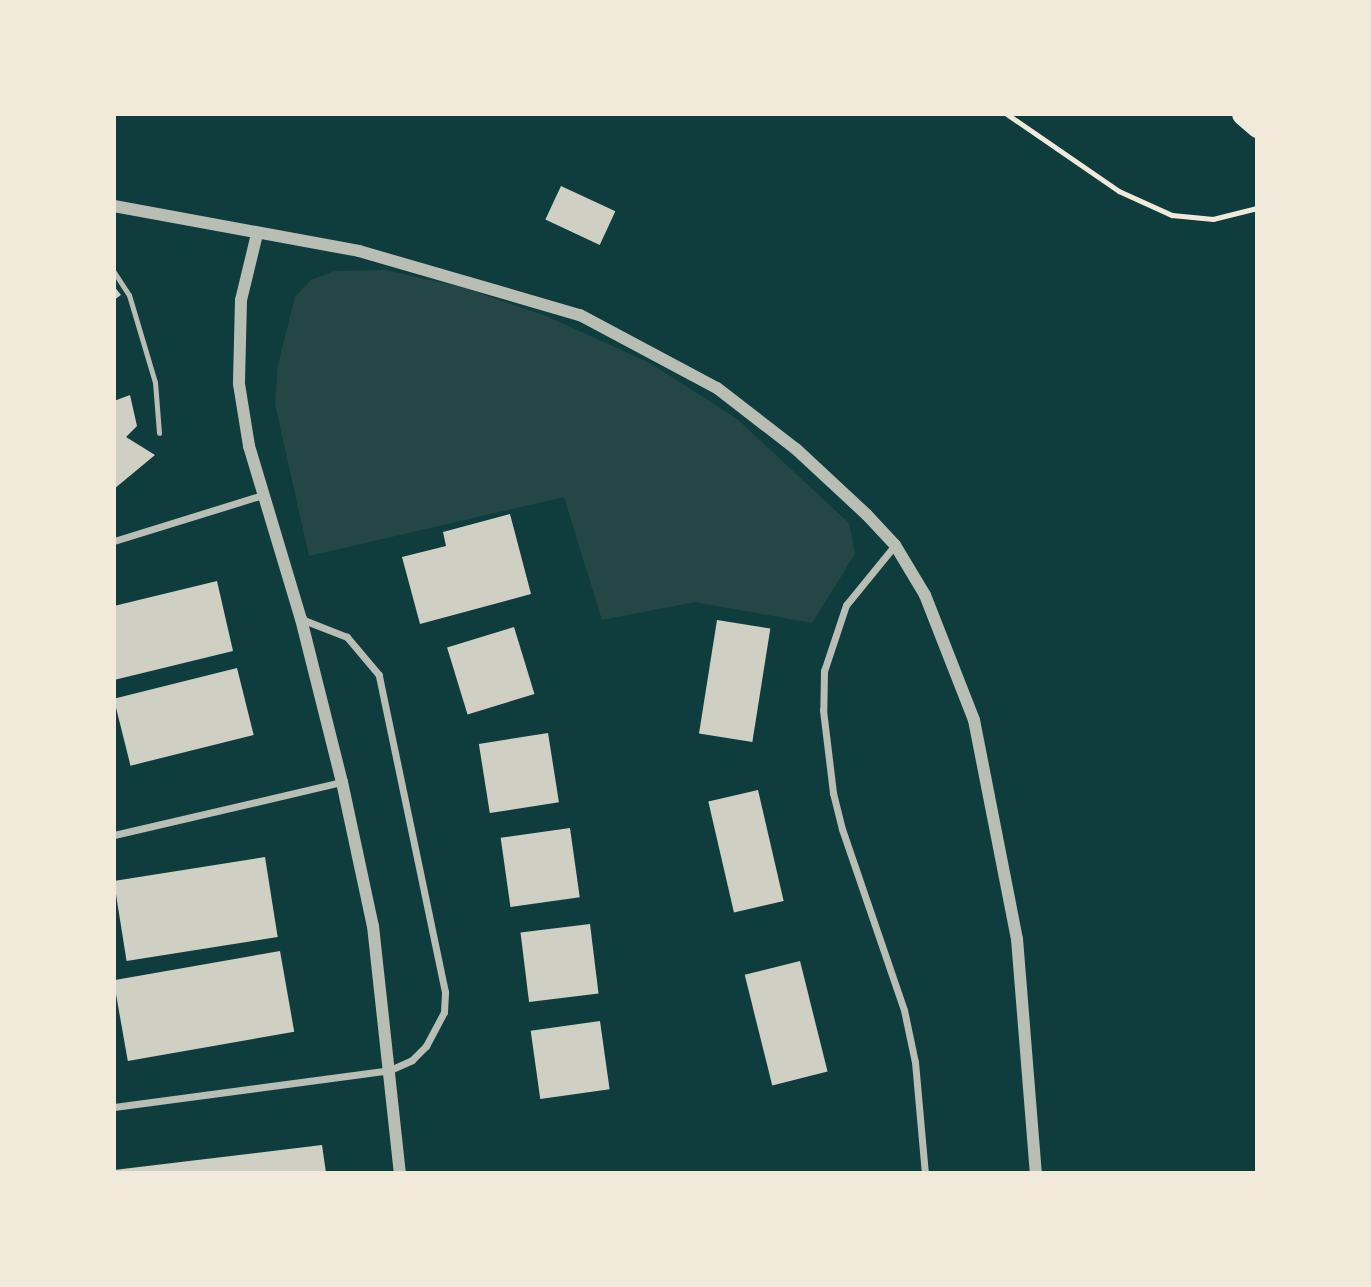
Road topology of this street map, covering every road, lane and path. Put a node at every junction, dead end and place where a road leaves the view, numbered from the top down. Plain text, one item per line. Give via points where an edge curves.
1 (1007, 114) edge
2 (1242, 114) edge
3 (1257, 127) edge
4 (114, 206) edge
5 (1257, 208) edge
6 (257, 234) junction
7 (114, 272) edge
8 (159, 433) dead end
9 (263, 495) junction
10 (114, 541) edge
11 (895, 545) junction
12 (301, 619) junction
13 (342, 782) junction
14 (114, 835) edge
15 (390, 1070) junction
16 (114, 1107) edge
17 (400, 1173) edge
18 (925, 1173) edge
19 (1036, 1173) edge

1 - 5 path via 1119,191 1172,215 1213,219
2 - 3 highway
4 - 6 street
6 - 9 street via 241,300 239,384
6 - 11 street via 359,251 480,283 580,315 620,334 674,362 757,417 832,481
7 - 8 lane via 129,295 155,382
9 - 10 street
9 - 12 street
11 - 18 street via 846,604 824,671 823,710 842,829 904,1010 915,1062
11 - 19 street via 951,652 989,787 1017,939
12 - 13 street
12 - 15 street via 330,627 365,655 380,675 390,713 445,992 437,1031 412,1060
13 - 14 street
13 - 15 street via 373,926
15 - 16 street
15 - 17 street

